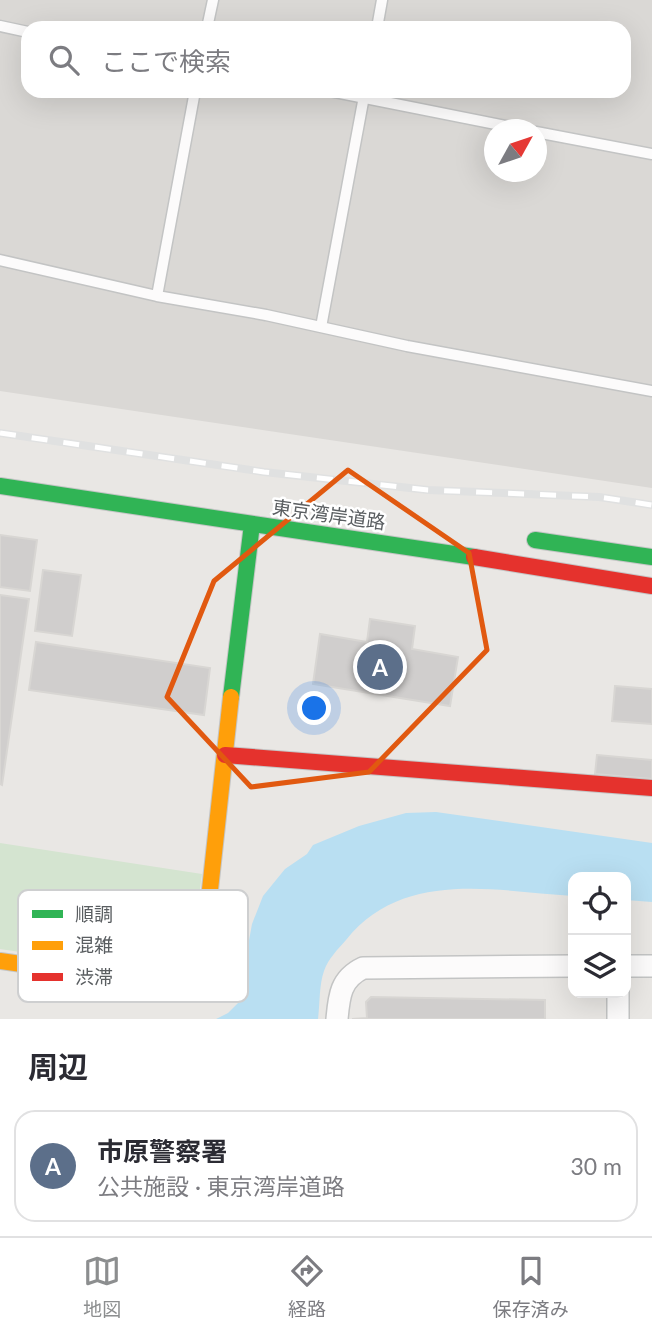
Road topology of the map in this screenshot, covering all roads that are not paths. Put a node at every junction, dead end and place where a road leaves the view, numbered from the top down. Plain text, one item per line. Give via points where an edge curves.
1 (213, 0) edge
2 (382, 0) edge
3 (208, 21) edge
4 (378, 21) edge
5 (0, 26) edge
6 (21, 30) edge
7 (194, 98) edge
8 (364, 98) edge
9 (383, 98) edge
10 (484, 121) edge
11 (547, 134) edge
12 (652, 154) edge
13 (0, 260) edge
14 (157, 296) junction
15 (321, 327) junction
16 (652, 391) edge
17 (0, 486) edge
18 (252, 524) junction
19 (515, 537) dead end
20 (652, 557) edge
21 (652, 586) edge
22 (225, 755) junction
23 (652, 788) edge
24 (210, 890) edge
25 (0, 961) edge
26 (18, 964) edge
27 (568, 966) edge
28 (631, 966) edge
29 (652, 967) edge
30 (618, 998) edge
31 (337, 1019) edge
32 (618, 1019) edge

1 - 3 lane
2 - 4 lane
5 - 6 lane
7 - 14 lane
8 - 15 lane
9 - 10 lane
11 - 12 lane
13 - 14 lane
14 - 15 lane
15 - 16 lane
17 - 18 main road, 東京湾岸道路
18 - 21 main road, 東京湾岸道路
18 - 22 main road
19 - 20 main road
22 - 23 main road
22 - 24 main road
25 - 26 main road
27 - 31 street via 363,968 339,991
28 - 29 street
30 - 32 street

